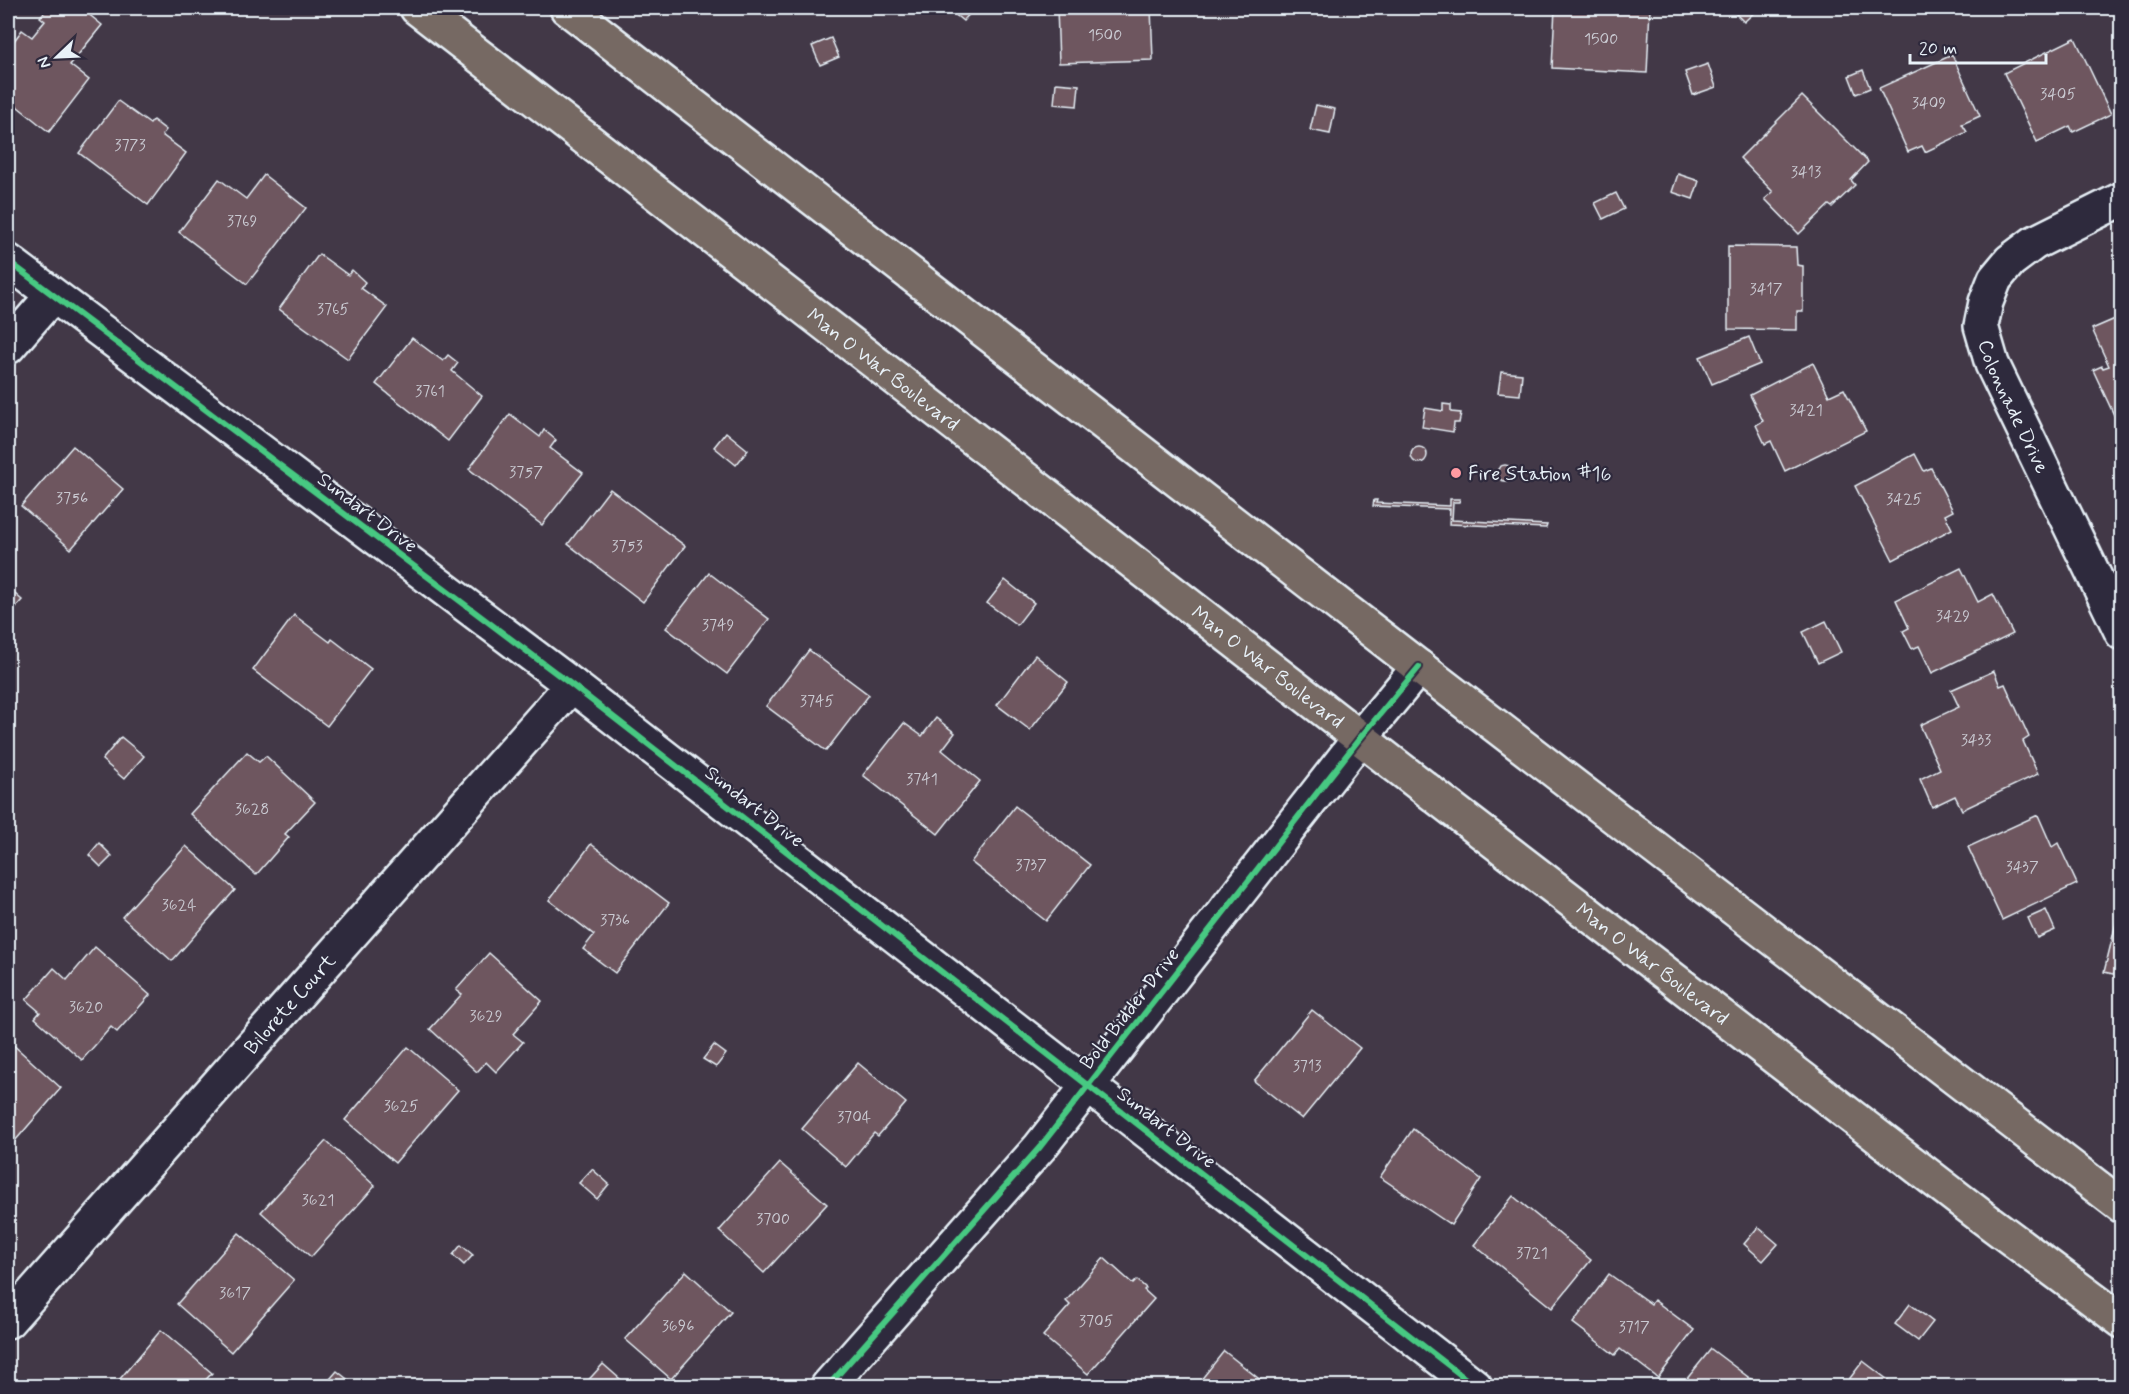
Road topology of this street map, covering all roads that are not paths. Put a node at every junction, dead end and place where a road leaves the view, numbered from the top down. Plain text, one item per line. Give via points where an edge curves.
1 (417, 8) edge
2 (567, 8) edge
3 (2121, 199) edge
4 (8, 261) edge
5 (52, 296) junction
6 (8, 347) edge
7 (2121, 633) edge
8 (1419, 667) junction
9 (572, 685) junction
10 (1360, 738) junction
11 (1088, 1086) junction
12 (2121, 1206) edge
13 (8, 1321) edge
14 (2121, 1322) edge
15 (828, 1386) edge
16 (1475, 1386) edge

1 - 10 main road, Man O War Boulevard
2 - 8 main road
3 - 7 street, Colonnade Drive via 2034,243 2010,261 1995,279 1982,326 1992,364
4 - 5 street, Sundart Drive
5 - 6 street
5 - 9 street, Sundart Drive
8 - 10 street, Bold Bidder Drive
8 - 12 main road
9 - 11 street, Sundart Drive
9 - 13 street, Bilorete Court
10 - 11 street, Bold Bidder Drive
10 - 14 main road, Man O War Boulevard
11 - 15 street, Bold Bidder Drive via 1040,1147
11 - 16 street, Sundart Drive

